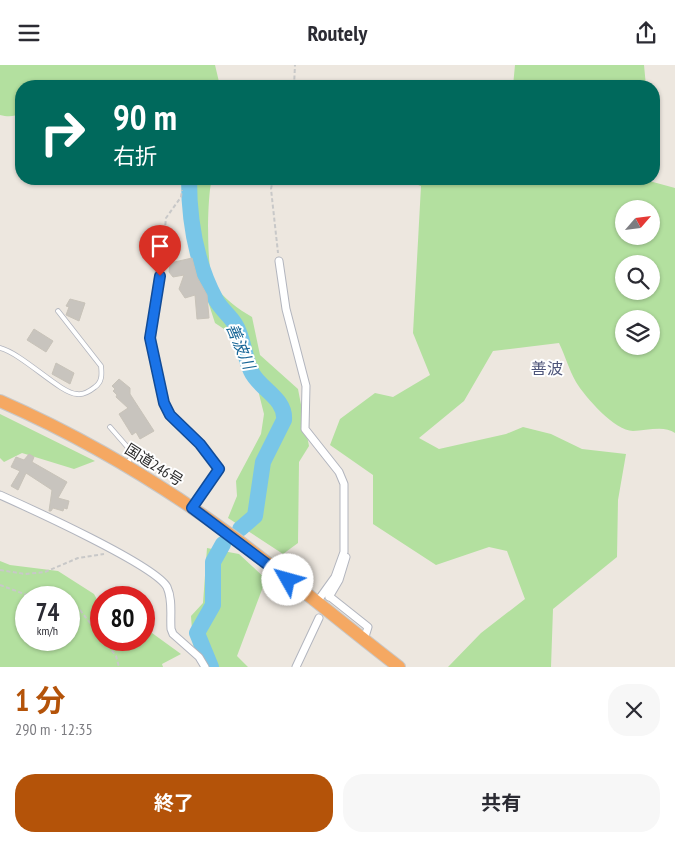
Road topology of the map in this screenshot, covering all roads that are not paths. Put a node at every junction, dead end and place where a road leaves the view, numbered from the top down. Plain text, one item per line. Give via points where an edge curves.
1 (163, 246) road end
2 (278, 261) road end
3 (58, 311) dead end
4 (0, 348) edge
5 (0, 401) edge
6 (110, 427) dead end
7 (126, 466) junction
8 (0, 495) edge
9 (192, 508) junction
10 (344, 552) junction
11 (325, 599) junction
12 (319, 618) dead end
13 (205, 667) edge
14 (296, 667) edge
15 (399, 667) edge

1 - 9 street via 150,338 164,403 170,415 200,444 219,469
2 - 10 street via 286,309 306,385 305,429 344,484
3 - 4 lane via 101,366 102,378 95,387 83,393 68,392 17,356
5 - 7 highway, 国道246号
6 - 7 lane via 130,450 132,456
7 - 9 highway, 国道246号
8 - 13 street via 80,532 163,582 169,593 173,634 199,657
9 - 11 highway, 国道246号
10 - 11 street
10 - 11 street via 344,568
11 - 15 highway, 国道246号 via 364,640
12 - 14 street

